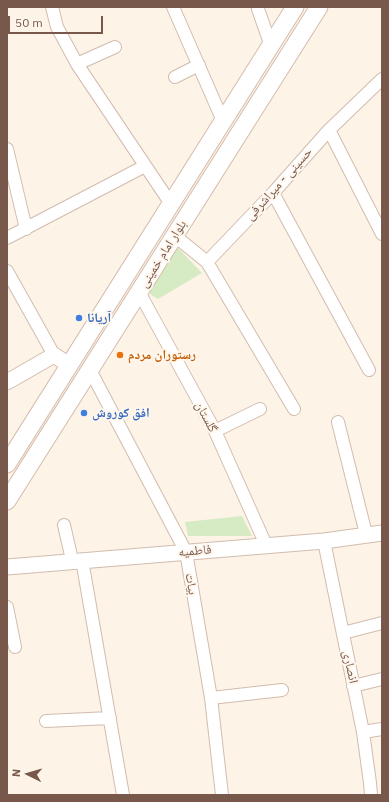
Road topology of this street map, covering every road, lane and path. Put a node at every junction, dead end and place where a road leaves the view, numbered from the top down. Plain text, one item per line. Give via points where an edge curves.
1 (52, 7) edge
2 (173, 7) edge
3 (296, 7) edge
4 (319, 7) edge
5 (258, 9) dead end
6 (271, 46) junction
7 (115, 47) dead end
8 (77, 64) junction
9 (199, 65) junction
10 (175, 77) dead end
11 (382, 79) edge
12 (224, 121) junction
13 (329, 130) junction
14 (7, 149) edge
15 (9, 166) edge
16 (145, 166) junction
17 (273, 193) junction
18 (12, 195) edge
19 (171, 204) junction
20 (26, 229) junction
21 (382, 234) edge
22 (175, 236) junction
23 (7, 238) edge
24 (207, 262) junction
25 (7, 272) edge
26 (139, 292) junction
27 (54, 355) junction
28 (69, 365) junction
29 (90, 370) junction
30 (369, 370) dead end
31 (7, 382) edge
32 (260, 409) dead end
33 (294, 409) dead end
34 (338, 422) dead end
35 (215, 431) junction
36 (7, 464) edge
37 (7, 501) edge
38 (64, 525) dead end
39 (382, 533) edge
40 (366, 534) junction
41 (324, 541) junction
42 (266, 545) junction
43 (186, 552) junction
44 (77, 560) junction
45 (7, 567) edge
46 (7, 607) edge
47 (382, 623) edge
48 (342, 633) junction
49 (15, 647) dead end
50 (382, 679) edge
51 (353, 686) junction
52 (282, 690) dead end
53 (211, 698) junction
54 (110, 718) junction
55 (46, 721) dead end
56 (382, 729) edge
57 (363, 732) junction
58 (123, 795) edge
59 (222, 795) edge
60 (371, 795) edge

1 - 8 street via 57,27
2 - 9 street
3 - 6 main road, بلوار امام خمینی
4 - 22 main road, بلوار امام خمینی
5 - 6 street
6 - 12 main road, بلوار امام خمینی
7 - 8 street
8 - 16 street
9 - 10 street
9 - 12 street
11 - 13 street, حسینی - میراشرفی
12 - 19 main road, بلوار امام خمینی
13 - 17 street, حسینی - میراشرفی
13 - 21 street
14 - 15 street
15 - 18 street
16 - 19 street
16 - 20 street
17 - 24 street, حسینی - میراشرفی
17 - 30 street
18 - 20 street
19 - 28 main road, بلوار امام خمینی
20 - 23 street
22 - 24 street
22 - 26 main road, بلوار امام خمینی
24 - 33 street
25 - 27 street
26 - 29 main road, بلوار امام خمینی
26 - 35 street, گلستان
27 - 28 street
27 - 31 street
28 - 36 main road, بلوار امام خمینی
29 - 37 main road, بلوار امام خمینی
29 - 43 street, بیات
32 - 35 street
34 - 40 street
35 - 42 street, گلستان
38 - 44 street
39 - 40 street, فاطمیه
40 - 41 street, فاطمیه
41 - 42 street, فاطمیه
41 - 48 street, انصاری
42 - 43 street, فاطمیه
43 - 44 street, فاطمیه
43 - 53 street, بیات
44 - 45 street, فاطمیه
44 - 54 street
46 - 49 street
47 - 48 street
48 - 51 street, انصاری
50 - 51 street
51 - 57 street, انصاری
52 - 53 street
53 - 59 street, بیات
54 - 55 street
54 - 58 street
56 - 57 street
57 - 60 street, انصاری

